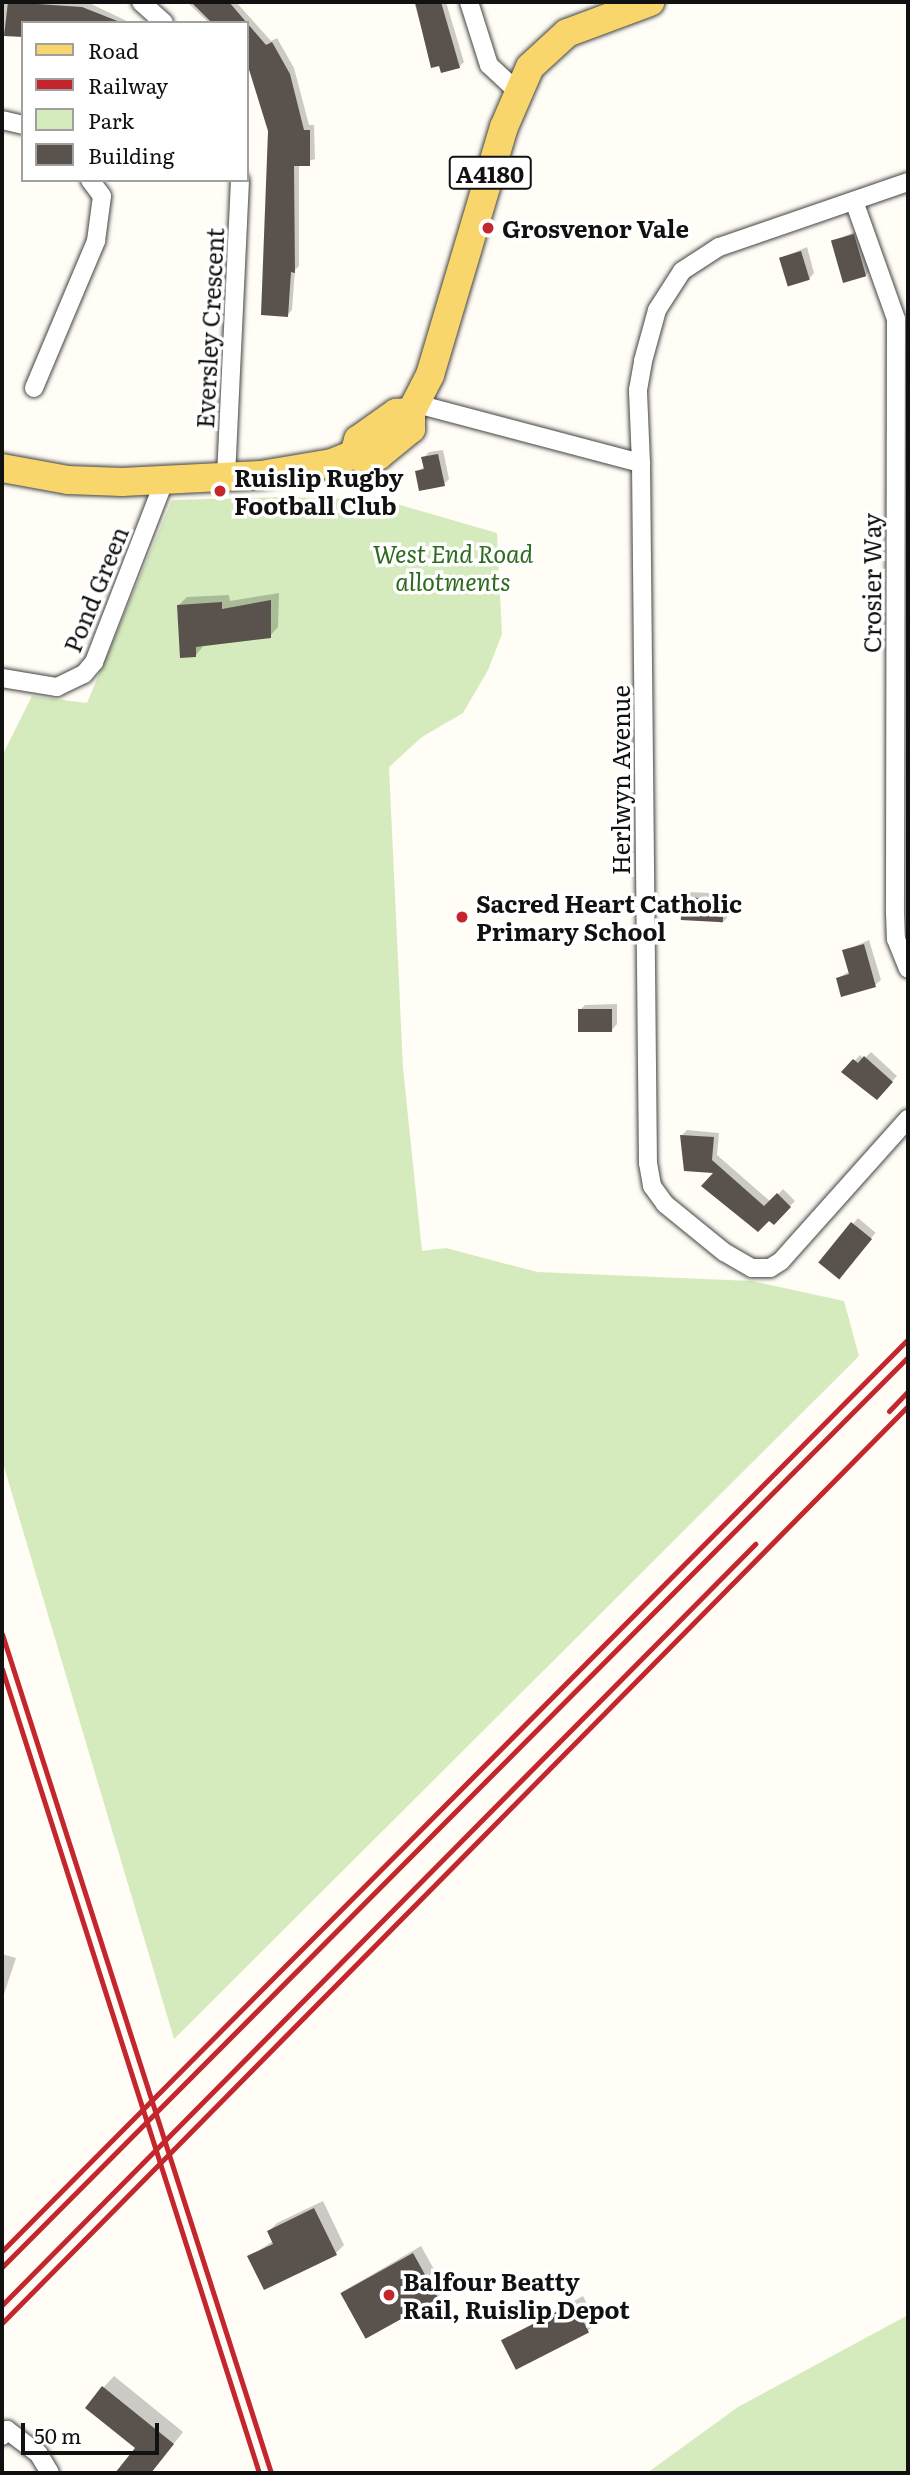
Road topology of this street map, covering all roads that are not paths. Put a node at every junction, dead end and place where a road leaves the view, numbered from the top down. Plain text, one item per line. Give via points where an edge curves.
1 (141, 2) edge
2 (469, 2) edge
3 (650, 2) edge
4 (162, 21) edge
5 (517, 91) junction
6 (2, 120) edge
7 (21, 125) edge
8 (92, 182) edge
9 (240, 182) edge
10 (908, 182) edge
11 (854, 201) junction
12 (34, 388) dead end
13 (414, 408) junction
14 (641, 463) junction
15 (2, 468) edge
16 (226, 477) junction
17 (165, 479) junction
18 (2, 678) edge
19 (908, 969) edge
20 (908, 1119) edge
21 (2, 2436) edge
22 (50, 2473) edge

1 - 4 street
2 - 5 street via 489,65
3 - 5 main road, A4180 via 567,33 538,58
5 - 13 main road, A4180 via 430,375
6 - 7 street
8 - 12 street via 102,196 96,241
9 - 16 street, Eversley Crescent
10 - 11 street, Herlwyn Avenue
11 - 14 street, Herlwyn Avenue via 719,247 682,271 657,310 643,360 638,390
11 - 19 street, Crosier Way via 896,319 895,914 896,939
13 - 14 street
13 - 16 main road via 396,413 358,440 354,454 298,470
14 - 20 street, Herlwyn Avenue via 648,1163 652,1186 665,1204 724,1252 752,1268 770,1268
15 - 17 main road via 68,480
16 - 17 main road
17 - 18 street, Pond Green via 94,662 85,674 57,687
21 - 22 street via 7,2430 38,2453

